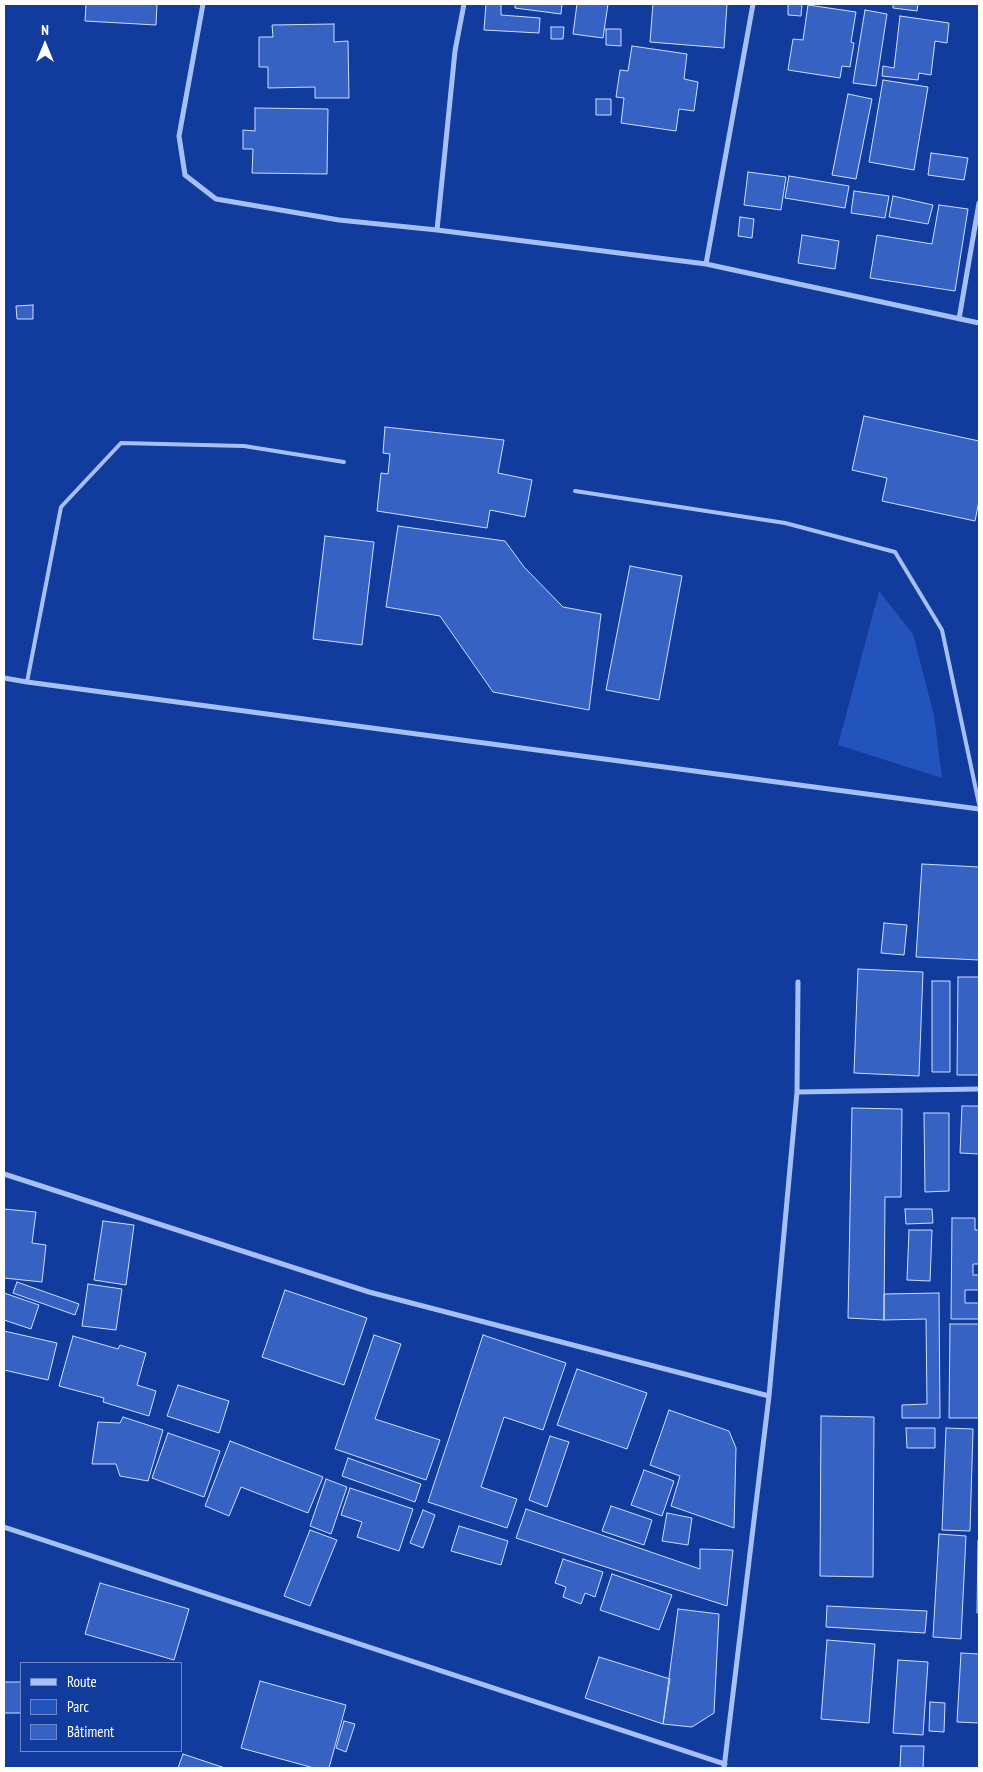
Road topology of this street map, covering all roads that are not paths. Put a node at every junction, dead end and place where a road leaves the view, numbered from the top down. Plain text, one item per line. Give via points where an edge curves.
1 (203, 4) edge
2 (464, 4) edge
3 (753, 4) edge
4 (979, 202) edge
5 (437, 230) junction
6 (706, 264) junction
7 (959, 319) junction
8 (979, 323) edge
9 (344, 462) dead end
10 (575, 492) dead end
11 (4, 678) edge
12 (27, 682) junction
13 (979, 804) edge
14 (979, 809) edge
15 (798, 982) dead end
16 (979, 1089) edge
17 (797, 1092) junction
18 (4, 1174) edge
19 (769, 1396) junction
20 (4, 1527) edge
21 (724, 1766) edge

1 - 5 street via 179,136 185,175 216,199 338,220
2 - 5 street via 455,51
3 - 6 street
4 - 7 street
5 - 6 street
6 - 7 street
7 - 8 street
9 - 12 lane via 244,446 121,443 61,507
10 - 13 lane via 785,523 895,552 942,630
11 - 12 street
12 - 14 street
15 - 17 street
16 - 17 street
17 - 19 street
18 - 19 street via 369,1292
19 - 21 street
20 - 21 street

